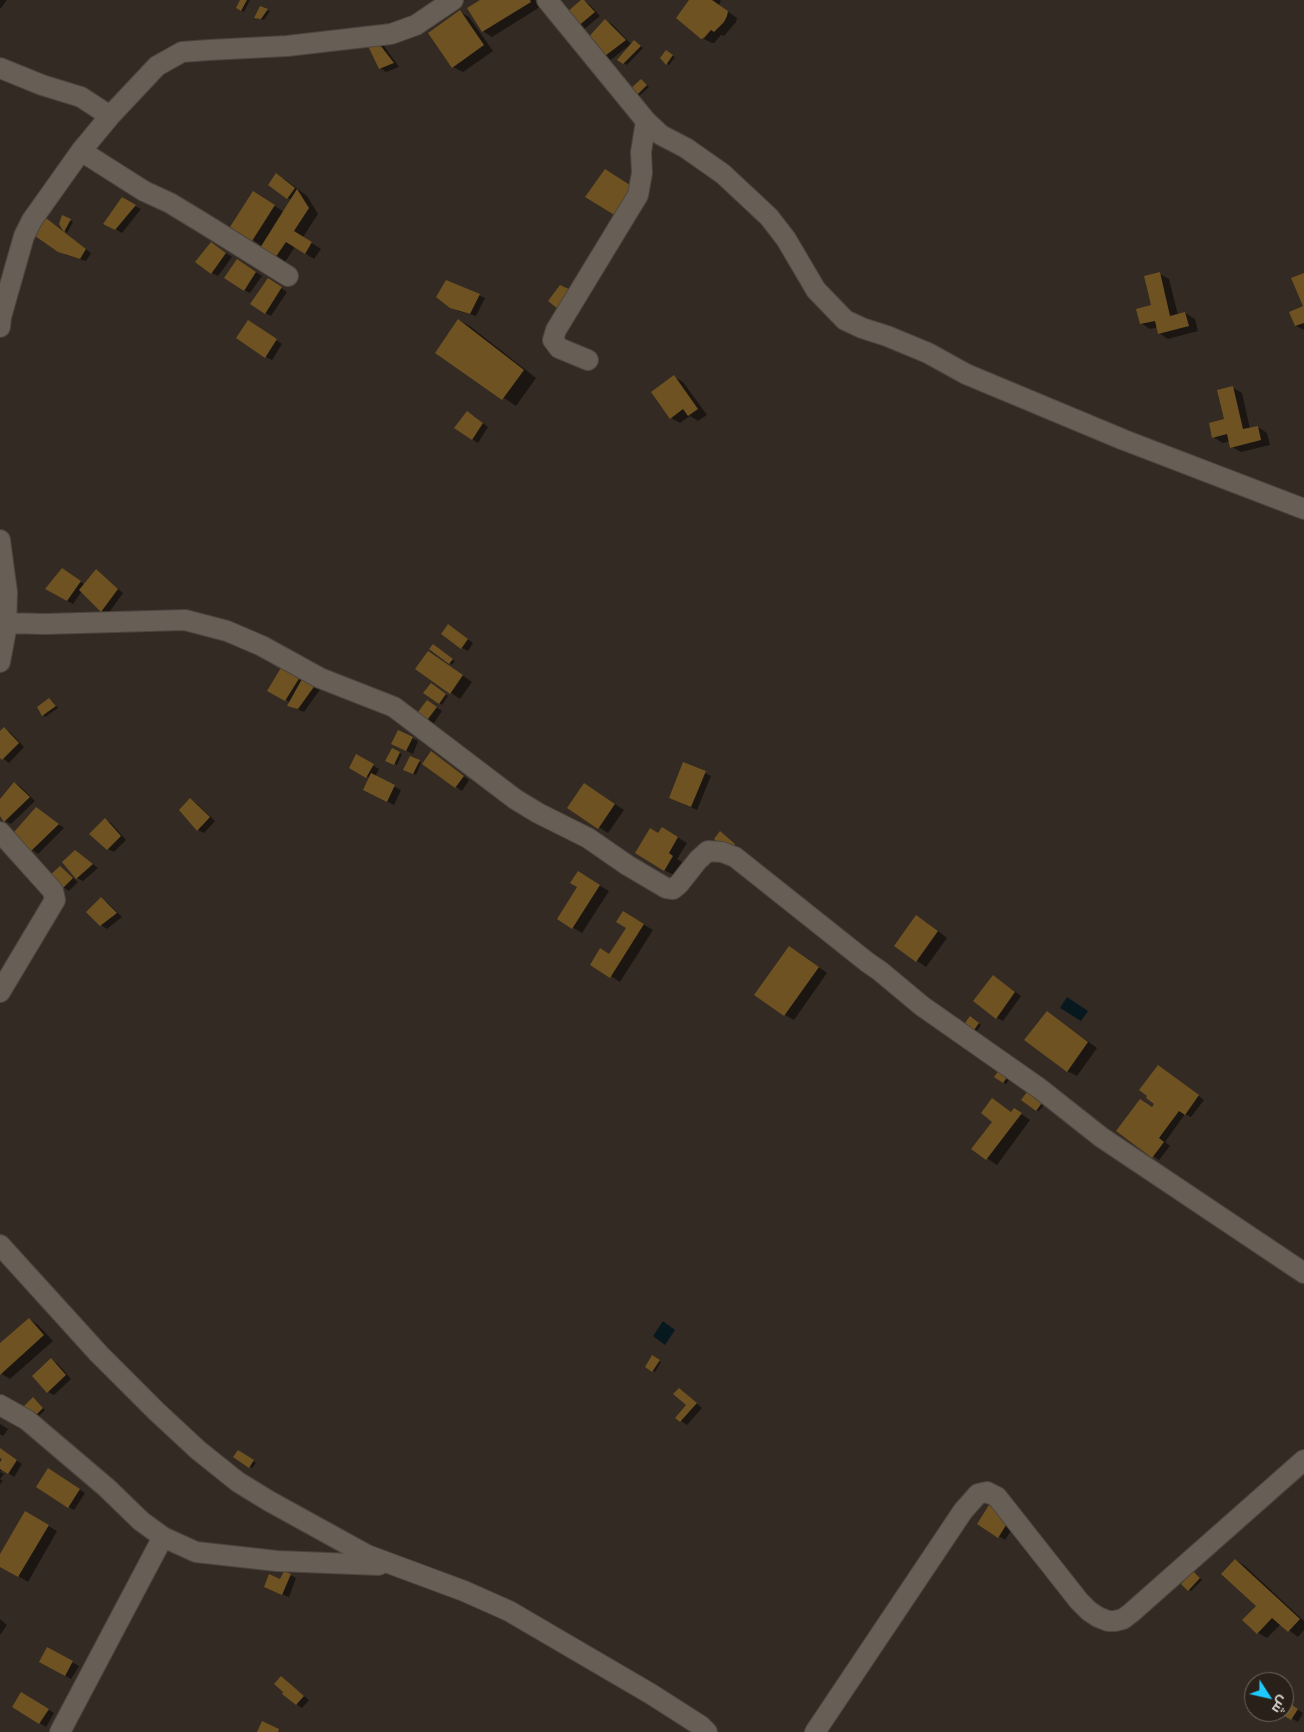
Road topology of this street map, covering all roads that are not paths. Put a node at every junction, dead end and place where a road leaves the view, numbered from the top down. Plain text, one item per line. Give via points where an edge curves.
1 (453, 0) edge
2 (547, 0) edge
3 (0, 68) edge
4 (110, 116) junction
5 (646, 121) junction
6 (81, 151) junction
7 (288, 276) dead end
8 (0, 327) edge
9 (588, 360) dead end
10 (1304, 509) edge
11 (0, 540) edge
12 (3, 589) edge
13 (6, 623) junction
14 (0, 662) edge
15 (0, 832) edge
16 (0, 992) edge
17 (0, 1245) edge
18 (1304, 1273) edge
19 (0, 1405) edge
20 (1304, 1460) edge
21 (163, 1537) junction
22 (396, 1565) junction
23 (60, 1732) edge
24 (707, 1732) edge
25 (815, 1732) edge

1 - 4 street via 416,25 391,34 287,46 182,52 157,66
2 - 5 street
3 - 4 street via 81,97
4 - 6 street
5 - 9 street via 638,195 553,340 559,348
5 - 10 street via 723,174 769,216 816,290 845,320 1124,440
6 - 7 street via 144,191 204,222
6 - 8 street via 45,200 24,236
11 - 12 street
12 - 13 street
13 - 14 street
13 - 18 street via 184,620 227,631 320,678 394,707 515,799 588,838 666,888 673,889 679,884 708,851 735,857 922,1006 1101,1137
15 - 16 street via 53,891 55,900
17 - 22 street via 99,1354 198,1450 269,1502 367,1555
19 - 21 street via 27,1420 107,1488 140,1521
20 - 25 street via 1131,1613 1115,1621 1098,1617 1079,1601 997,1497 987,1492 978,1494
21 - 22 street via 196,1552 277,1561
21 - 23 street
22 - 24 street via 509,1611 651,1694

